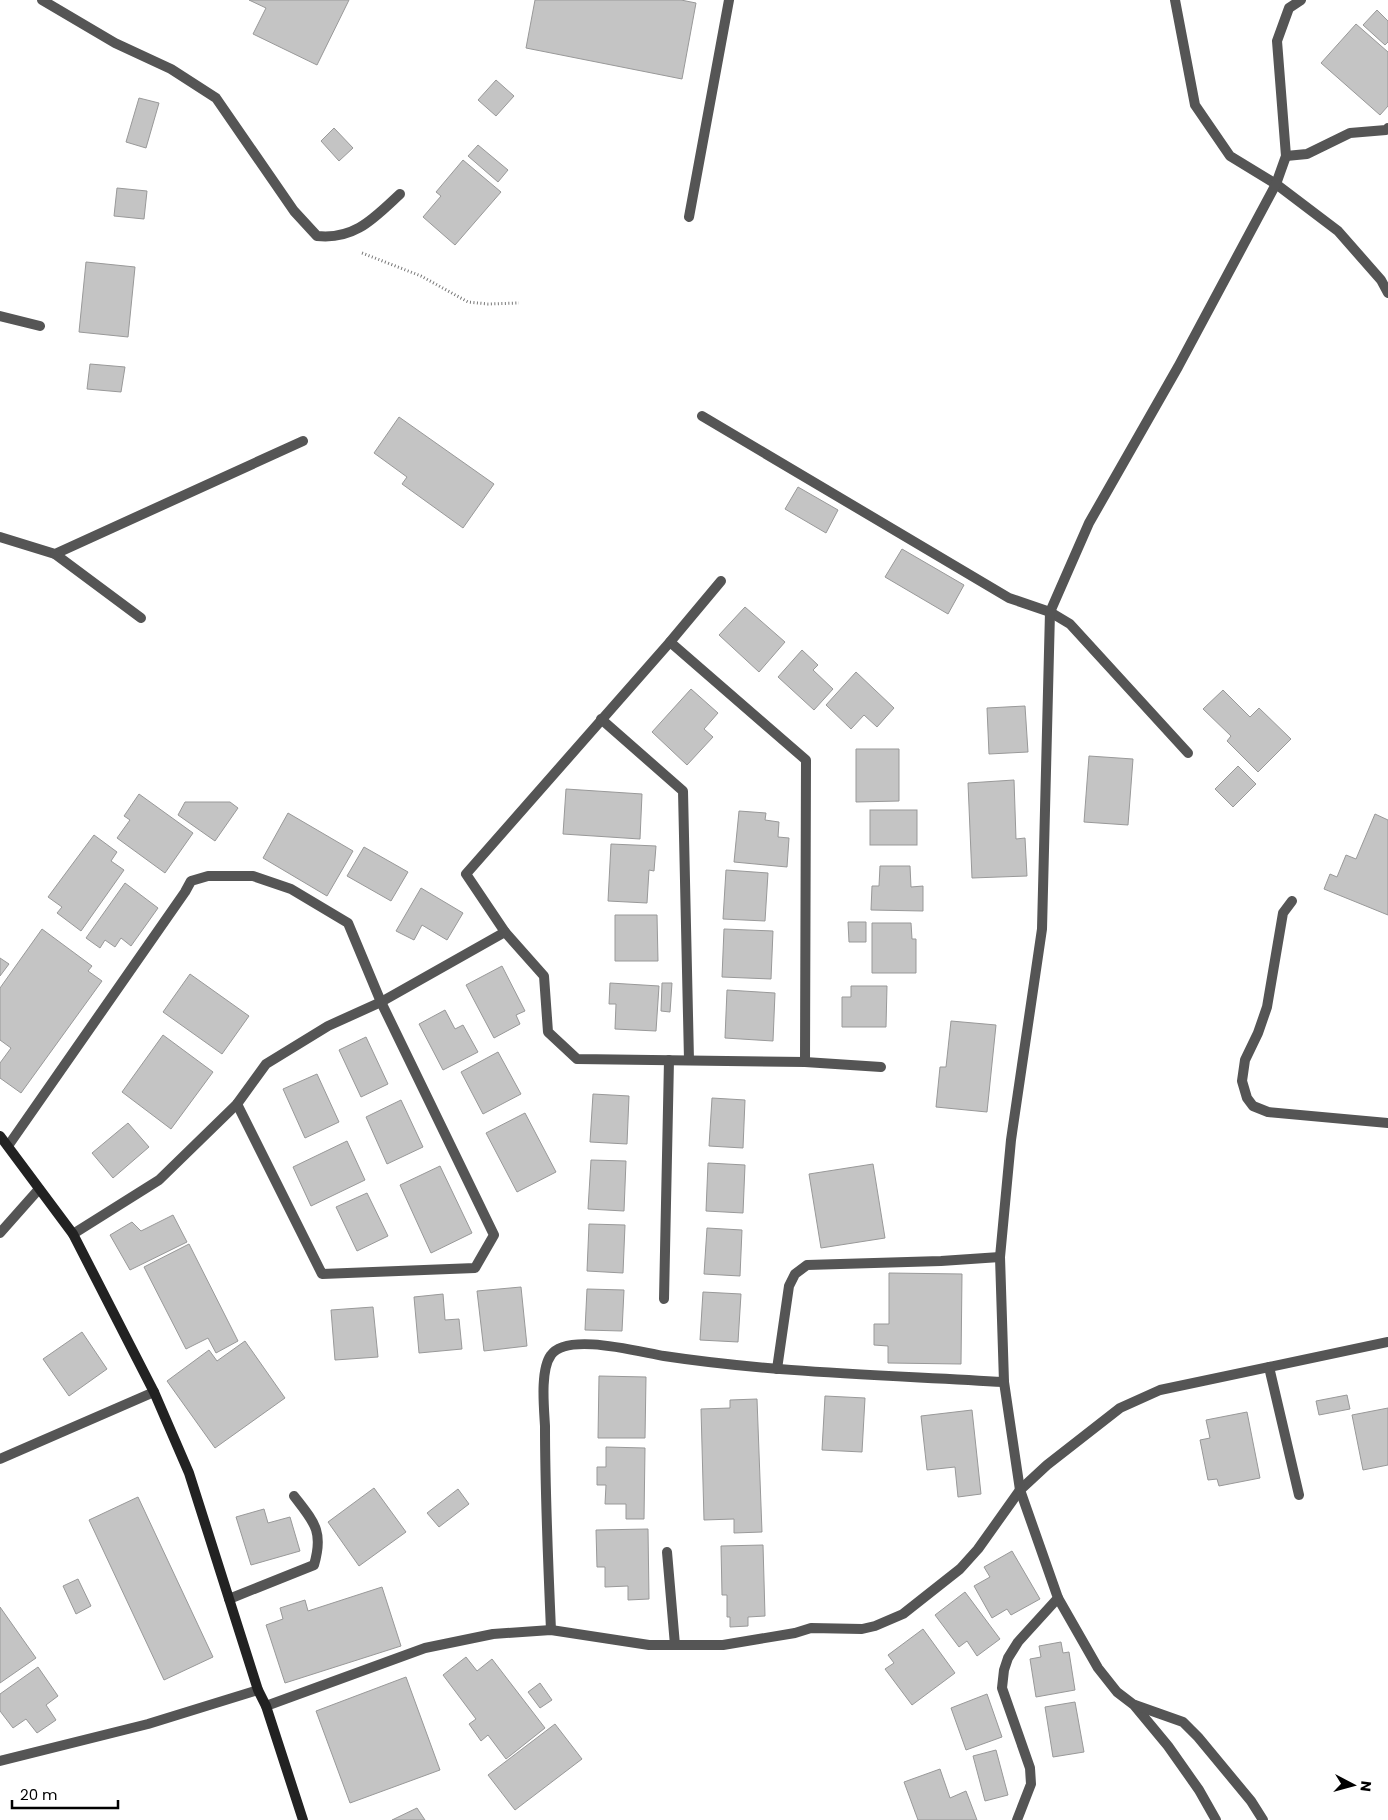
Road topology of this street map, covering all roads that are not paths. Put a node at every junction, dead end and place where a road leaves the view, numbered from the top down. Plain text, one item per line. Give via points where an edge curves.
1 (42, 0) edge
2 (729, 0) edge
3 (1175, 0) edge
4 (1301, 0) edge
5 (1388, 128) edge
6 (1286, 156) junction
7 (1276, 184) junction
8 (400, 194) dead end
9 (688, 217) dead end
10 (1388, 293) edge
11 (0, 316) edge
12 (40, 326) dead end
13 (702, 416) dead end
14 (303, 441) dead end
15 (0, 537) edge
16 (55, 554) junction
17 (721, 581) dead end
18 (1050, 612) junction
19 (142, 618) dead end
20 (670, 642) junction
21 (601, 719) junction
22 (1188, 752) dead end
23 (1292, 901) dead end
24 (504, 932) junction
25 (380, 1002) junction
26 (669, 1060) junction
27 (689, 1060) junction
28 (805, 1062) junction
29 (881, 1067) dead end
30 (237, 1104) junction
31 (1388, 1123) edge
32 (0, 1136) edge
33 (8, 1146) junction
34 (39, 1189) junction
35 (0, 1233) edge
36 (72, 1234) junction
37 (1000, 1257) junction
38 (664, 1299) dead end
39 (1388, 1342) edge
40 (1269, 1367) junction
41 (777, 1369) junction
42 (1004, 1382) junction
43 (154, 1392) junction
44 (0, 1459) edge
45 (1020, 1490) junction
46 (1299, 1495) dead end
47 (294, 1496) dead end
48 (667, 1552) dead end
49 (1058, 1598) junction
50 (229, 1599) junction
51 (551, 1630) junction
52 (675, 1645) junction
53 (258, 1690) junction
54 (1134, 1705) junction
55 (266, 1706) junction
56 (0, 1761) edge
57 (303, 1820) edge
58 (1017, 1820) edge
59 (1216, 1820) edge
60 (1262, 1820) edge

1 - 8 street via 115,43 171,69 216,98 288,203 317,236 331,238 362,227
2 - 9 street
3 - 7 street via 1195,105 1230,156
4 - 6 street via 1289,8 1276,41
5 - 6 street via 1350,133 1307,154
6 - 7 street
7 - 10 street via 1338,231 1381,280
7 - 18 street via 1178,367 1088,523
11 - 12 street
13 - 18 street via 1009,598
14 - 16 street
15 - 16 street
16 - 19 street
17 - 20 street
18 - 22 street via 1070,624
18 - 37 street via 1042,929 1011,1140
20 - 21 street
20 - 28 street via 806,760
21 - 24 street via 466,874
21 - 27 street via 683,790
23 - 31 street via 1283,913 1267,1007 1244,1060 1242,1081 1247,1098 1253,1106 1268,1112
24 - 25 street
24 - 26 street via 544,976 548,1032 577,1059
25 - 30 street via 328,1026 266,1064
25 - 30 street via 494,1235 475,1268 322,1274
25 - 33 street via 348,923 291,889 253,876 208,876 191,881
26 - 27 street
26 - 38 street
27 - 28 street
28 - 29 street
30 - 36 street via 159,1180
32 - 33 street
33 - 34 street
34 - 35 street
34 - 36 street
36 - 43 street
37 - 41 street via 807,1265 795,1274 789,1286
37 - 42 street
39 - 40 street
40 - 45 street via 1160,1390 1120,1408 1047,1464
40 - 46 street
41 - 42 street
41 - 51 street via 585,1343 562,1346 551,1355 544,1375 544,1395
42 - 45 street
43 - 44 street
43 - 50 street via 189,1473
45 - 49 street
45 - 52 street via 960,1569 904,1614 884,1623 862,1630 811,1628 723,1644
47 - 50 street via 314,1521 318,1549 314,1565
48 - 52 street
49 - 54 street via 1098,1668 1117,1692
49 - 58 street via 1018,1642 1004,1670 1002,1688 1030,1768 1031,1784
50 - 53 street
51 - 52 street via 648,1645
51 - 55 street via 494,1634 424,1648
53 - 55 street
53 - 56 street via 148,1724
54 - 59 street via 1168,1746
54 - 60 street via 1183,1722 1251,1801
55 - 57 street

